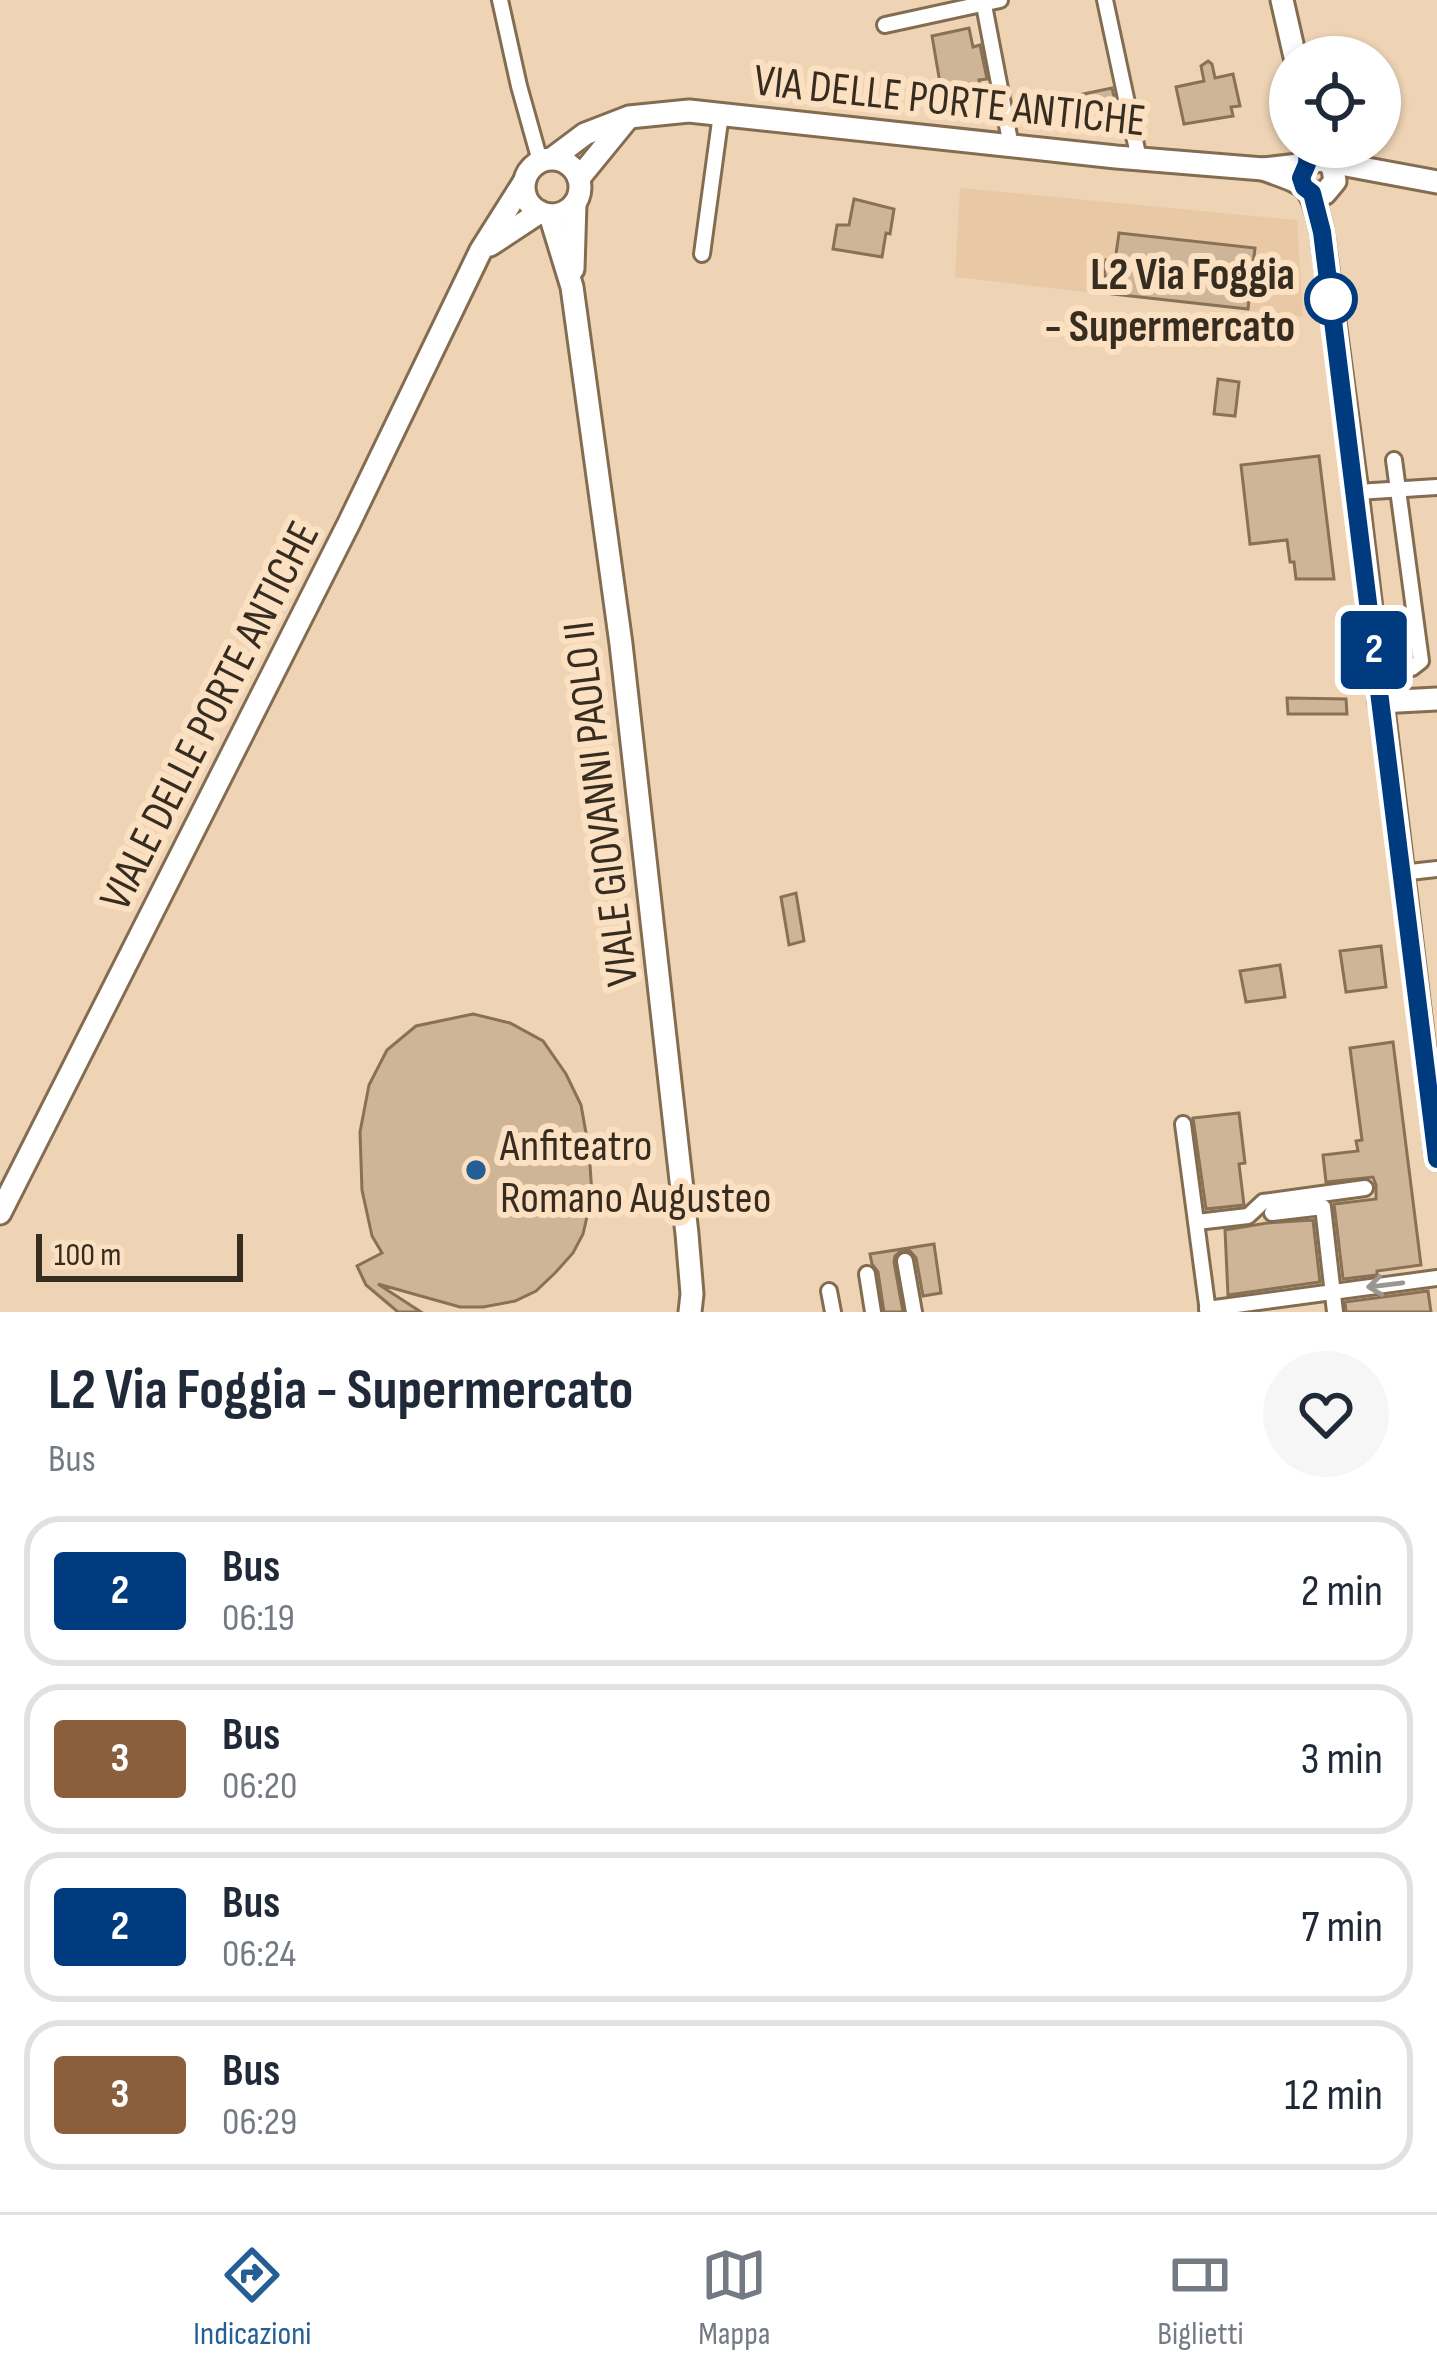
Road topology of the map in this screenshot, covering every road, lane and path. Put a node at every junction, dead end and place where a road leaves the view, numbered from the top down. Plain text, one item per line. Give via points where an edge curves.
1 (500, 0) edge
2 (1106, 0) edge
3 (1282, 0) edge
4 (989, 1) edge
5 (885, 25) dead end
6 (1290, 36) edge
7 (721, 114) junction
8 (629, 117) junction
9 (1011, 146) junction
10 (1139, 159) junction
11 (546, 160) junction
12 (1318, 172) edge
13 (579, 178) junction
14 (524, 182) junction
15 (1437, 182) edge
16 (575, 203) junction
17 (545, 214) junction
18 (481, 250) junction
19 (703, 254) dead end
20 (572, 287) junction
21 (1394, 460) dead end
22 (1437, 487) edge
23 (1398, 490) junction
24 (1357, 492) junction
25 (1377, 675) junction
26 (1437, 699) edge
27 (1380, 702) junction
28 (1437, 868) edge
29 (1401, 873) junction
30 (1433, 1089) edge
31 (1183, 1124) dead end
32 (1437, 1160) edge
33 (1365, 1188) dead end
34 (0, 1213) edge
35 (1272, 1214) dead end
36 (1197, 1222) junction
37 (905, 1261) dead end
38 (866, 1274) dead end
39 (1437, 1278) edge
40 (829, 1292) dead end
41 (1333, 1292) junction
42 (1207, 1311) edge
43 (690, 1312) edge
44 (832, 1312) edge
45 (873, 1312) edge
46 (914, 1312) edge
47 (1335, 1312) edge

1 - 11 street
2 - 10 street
3 - 6 main road
4 - 5 street
4 - 9 street
7 - 8 main road, VIA DELLE PORTE ANTICHE
7 - 9 main road, VIA DELLE PORTE ANTICHE
7 - 19 street
8 - 11 main road, VIA DELLE PORTE ANTICHE
8 - 13 main road
9 - 10 main road, VIA DELLE PORTE ANTICHE
10 - 12 main road, VIA DELLE PORTE ANTICHE
11 - 13 main road via 568,163
11 - 14 main road
12 - 15 main road, VIA DELLE PORTE ANTICHE via 1374,168
12 - 24 main road
13 - 16 main road
14 - 17 main road via 528,201
14 - 18 main road, VIALE DELLE PORTE ANTICHE
16 - 17 main road
16 - 20 main road
17 - 18 main road
17 - 20 main road
18 - 34 main road, VIALE DELLE PORTE ANTICHE
20 - 43 main road, VIALE GIOVANNI PAOLO II via 623,665
21 - 23 street
22 - 23 street
23 - 24 street
23 - 25 street via 1421,661
24 - 25 main road
25 - 27 main road
26 - 27 main road
27 - 29 main road
28 - 29 street
29 - 30 main road
30 - 32 main road
31 - 36 street
33 - 36 street via 1263,1202 1248,1216
35 - 41 street via 1323,1207
36 - 42 street
37 - 46 street
38 - 45 street
39 -> 41 street
40 - 44 street
41 - 42 street
41 - 47 street

